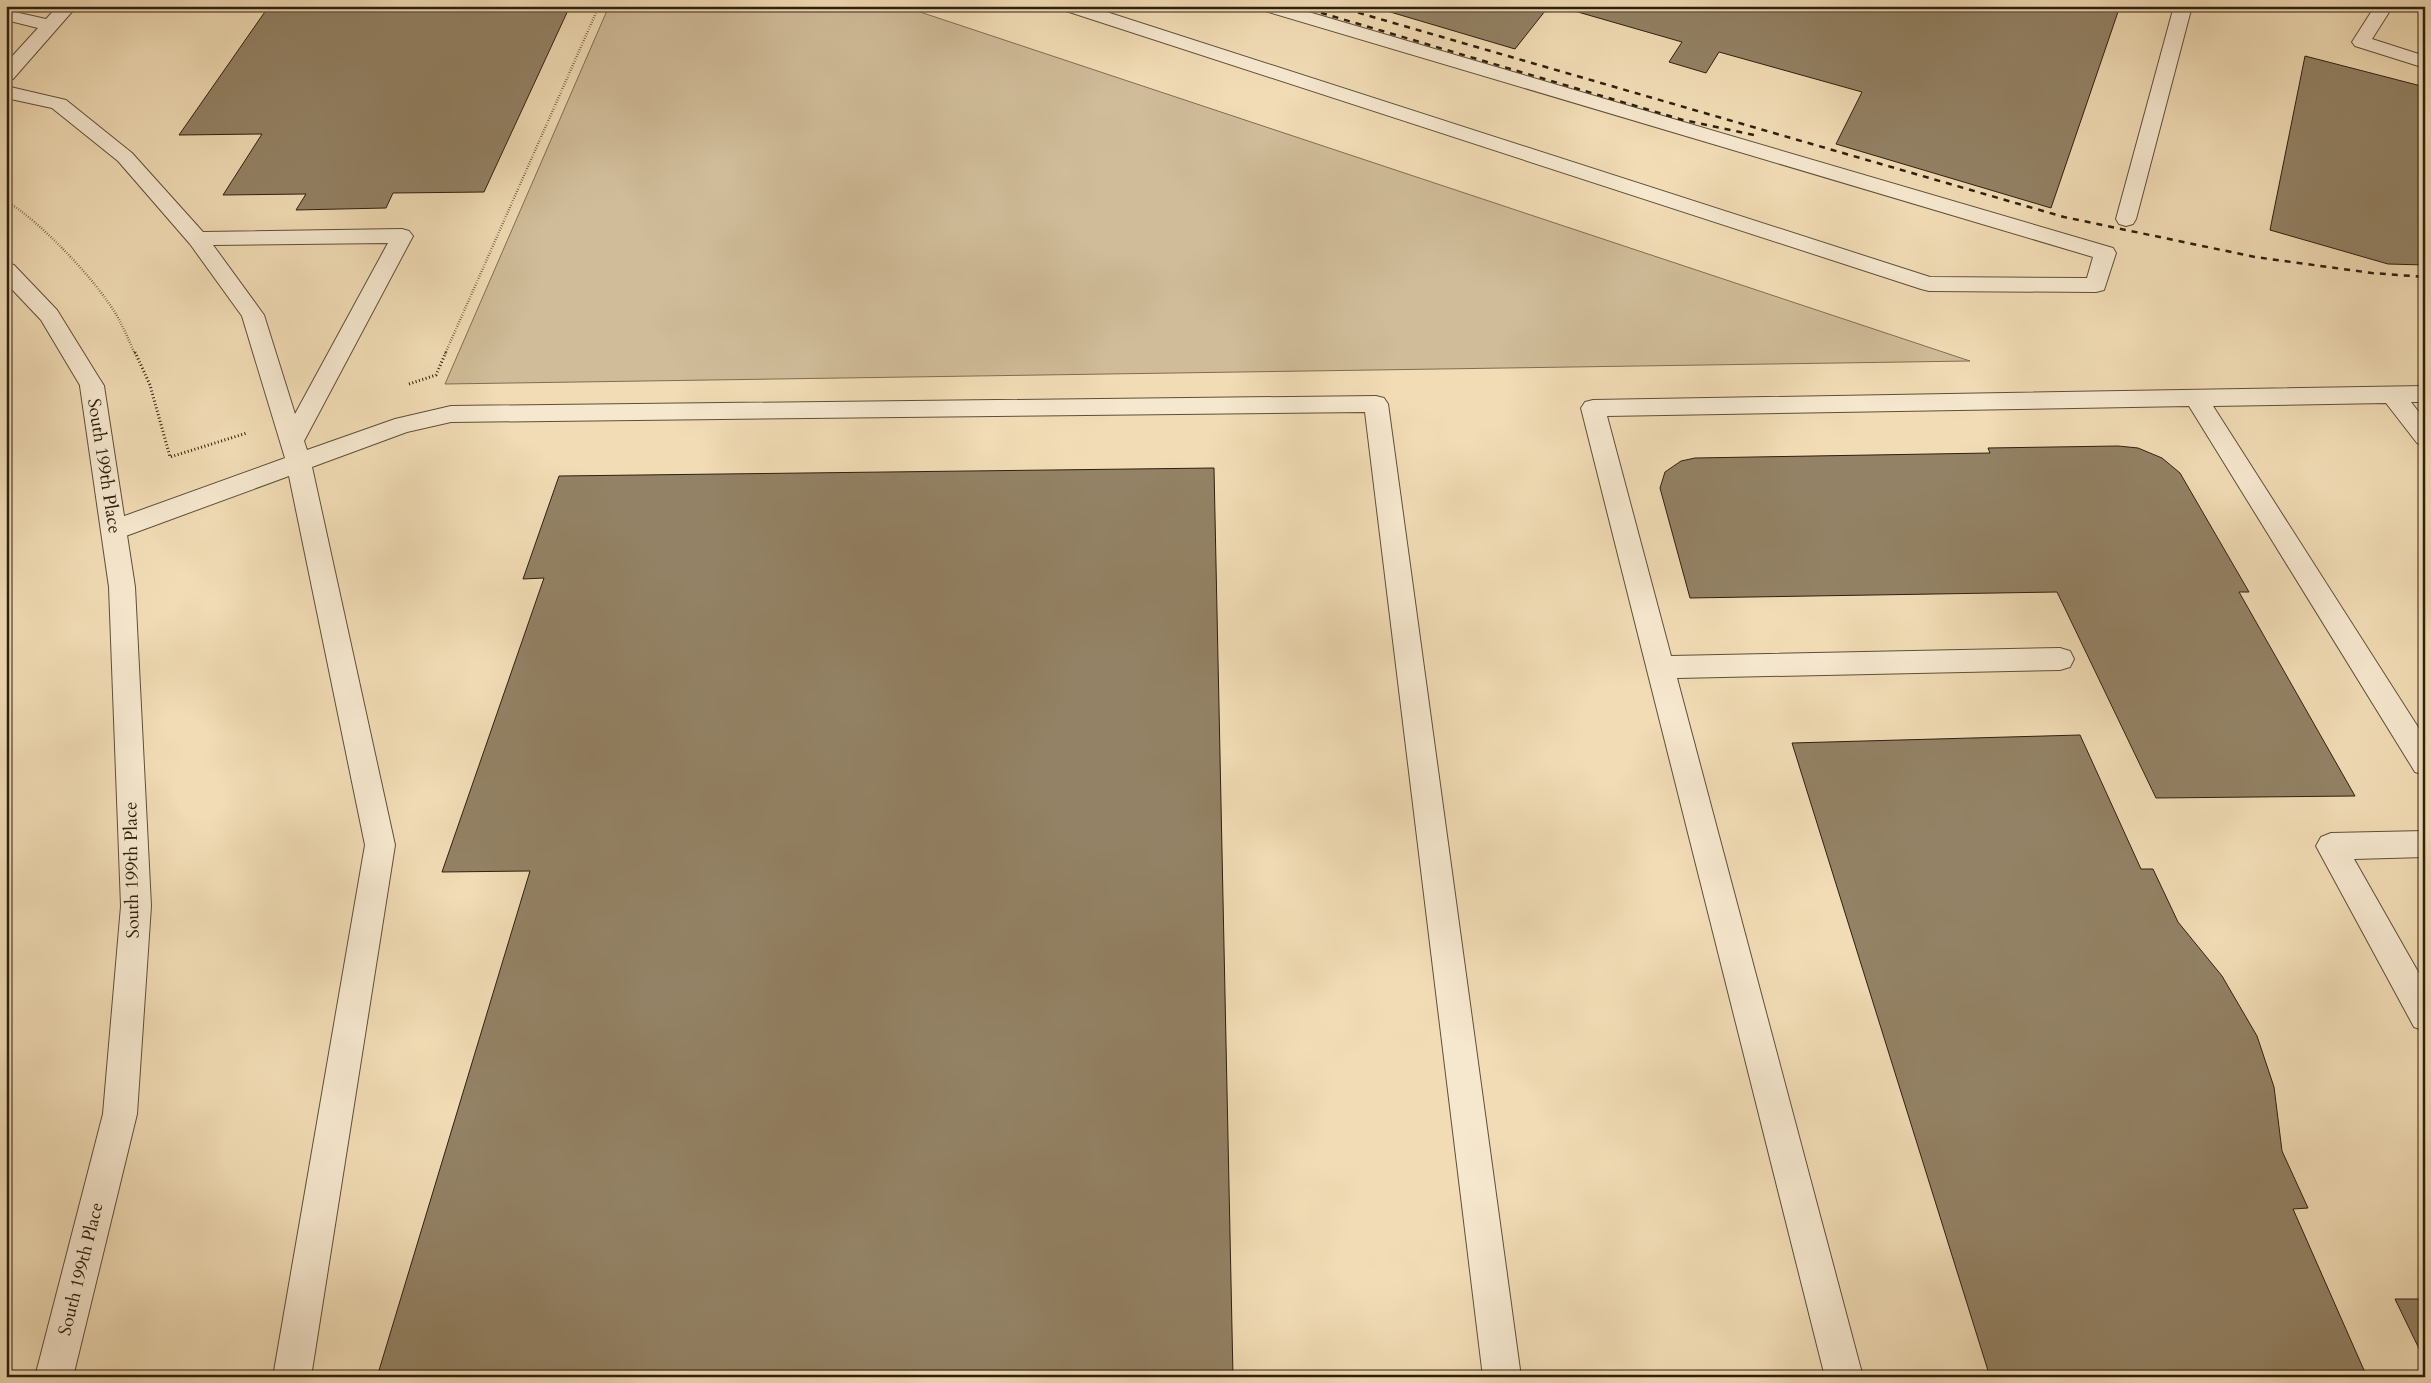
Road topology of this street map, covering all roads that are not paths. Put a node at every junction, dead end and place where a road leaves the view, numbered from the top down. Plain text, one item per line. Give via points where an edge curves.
1 (68, 6) edge
2 (1069, 6) edge
3 (1268, 6) edge
4 (2183, 6) edge
5 (2384, 6) edge
6 (6, 15) edge
7 (51, 26) junction
8 (2425, 62) edge
9 (6, 75) edge
10 (6, 92) edge
11 (2126, 219) dead end
12 (197, 239) junction
13 (6, 270) edge
14 (2425, 394) edge
15 (2393, 395) junction
16 (2196, 398) junction
17 (2425, 437) edge
18 (296, 452) junction
19 (114, 530) junction
20 (2060, 659) dead end
21 (1660, 667) junction
22 (2425, 764) edge
23 (2425, 844) edge
24 (2425, 1016) edge
25 (54, 1377) edge
26 (292, 1377) edge
27 (1502, 1377) edge
28 (1844, 1377) edge

1 - 7 street
2 - 3 street via 1929,284 2096,284 2105,253
4 - 11 street
5 - 8 street via 2361,42
6 - 7 street
7 - 9 street
10 - 12 street via 58,104 125,157
12 - 18 street via 253,316
12 - 18 street via 402,236
13 - 19 street, South 199th Place via 50,315 92,386
14 - 15 street
15 - 16 street
15 - 17 street
16 - 21 street via 1593,408
16 - 22 street
18 - 19 street
18 - 26 street via 380,844
18 - 27 street via 451,414 1376,404
19 - 25 street, South 199th Place via 122,587 136,906 120,1114
20 - 21 street
21 - 28 street
23 - 24 street via 2330,846

